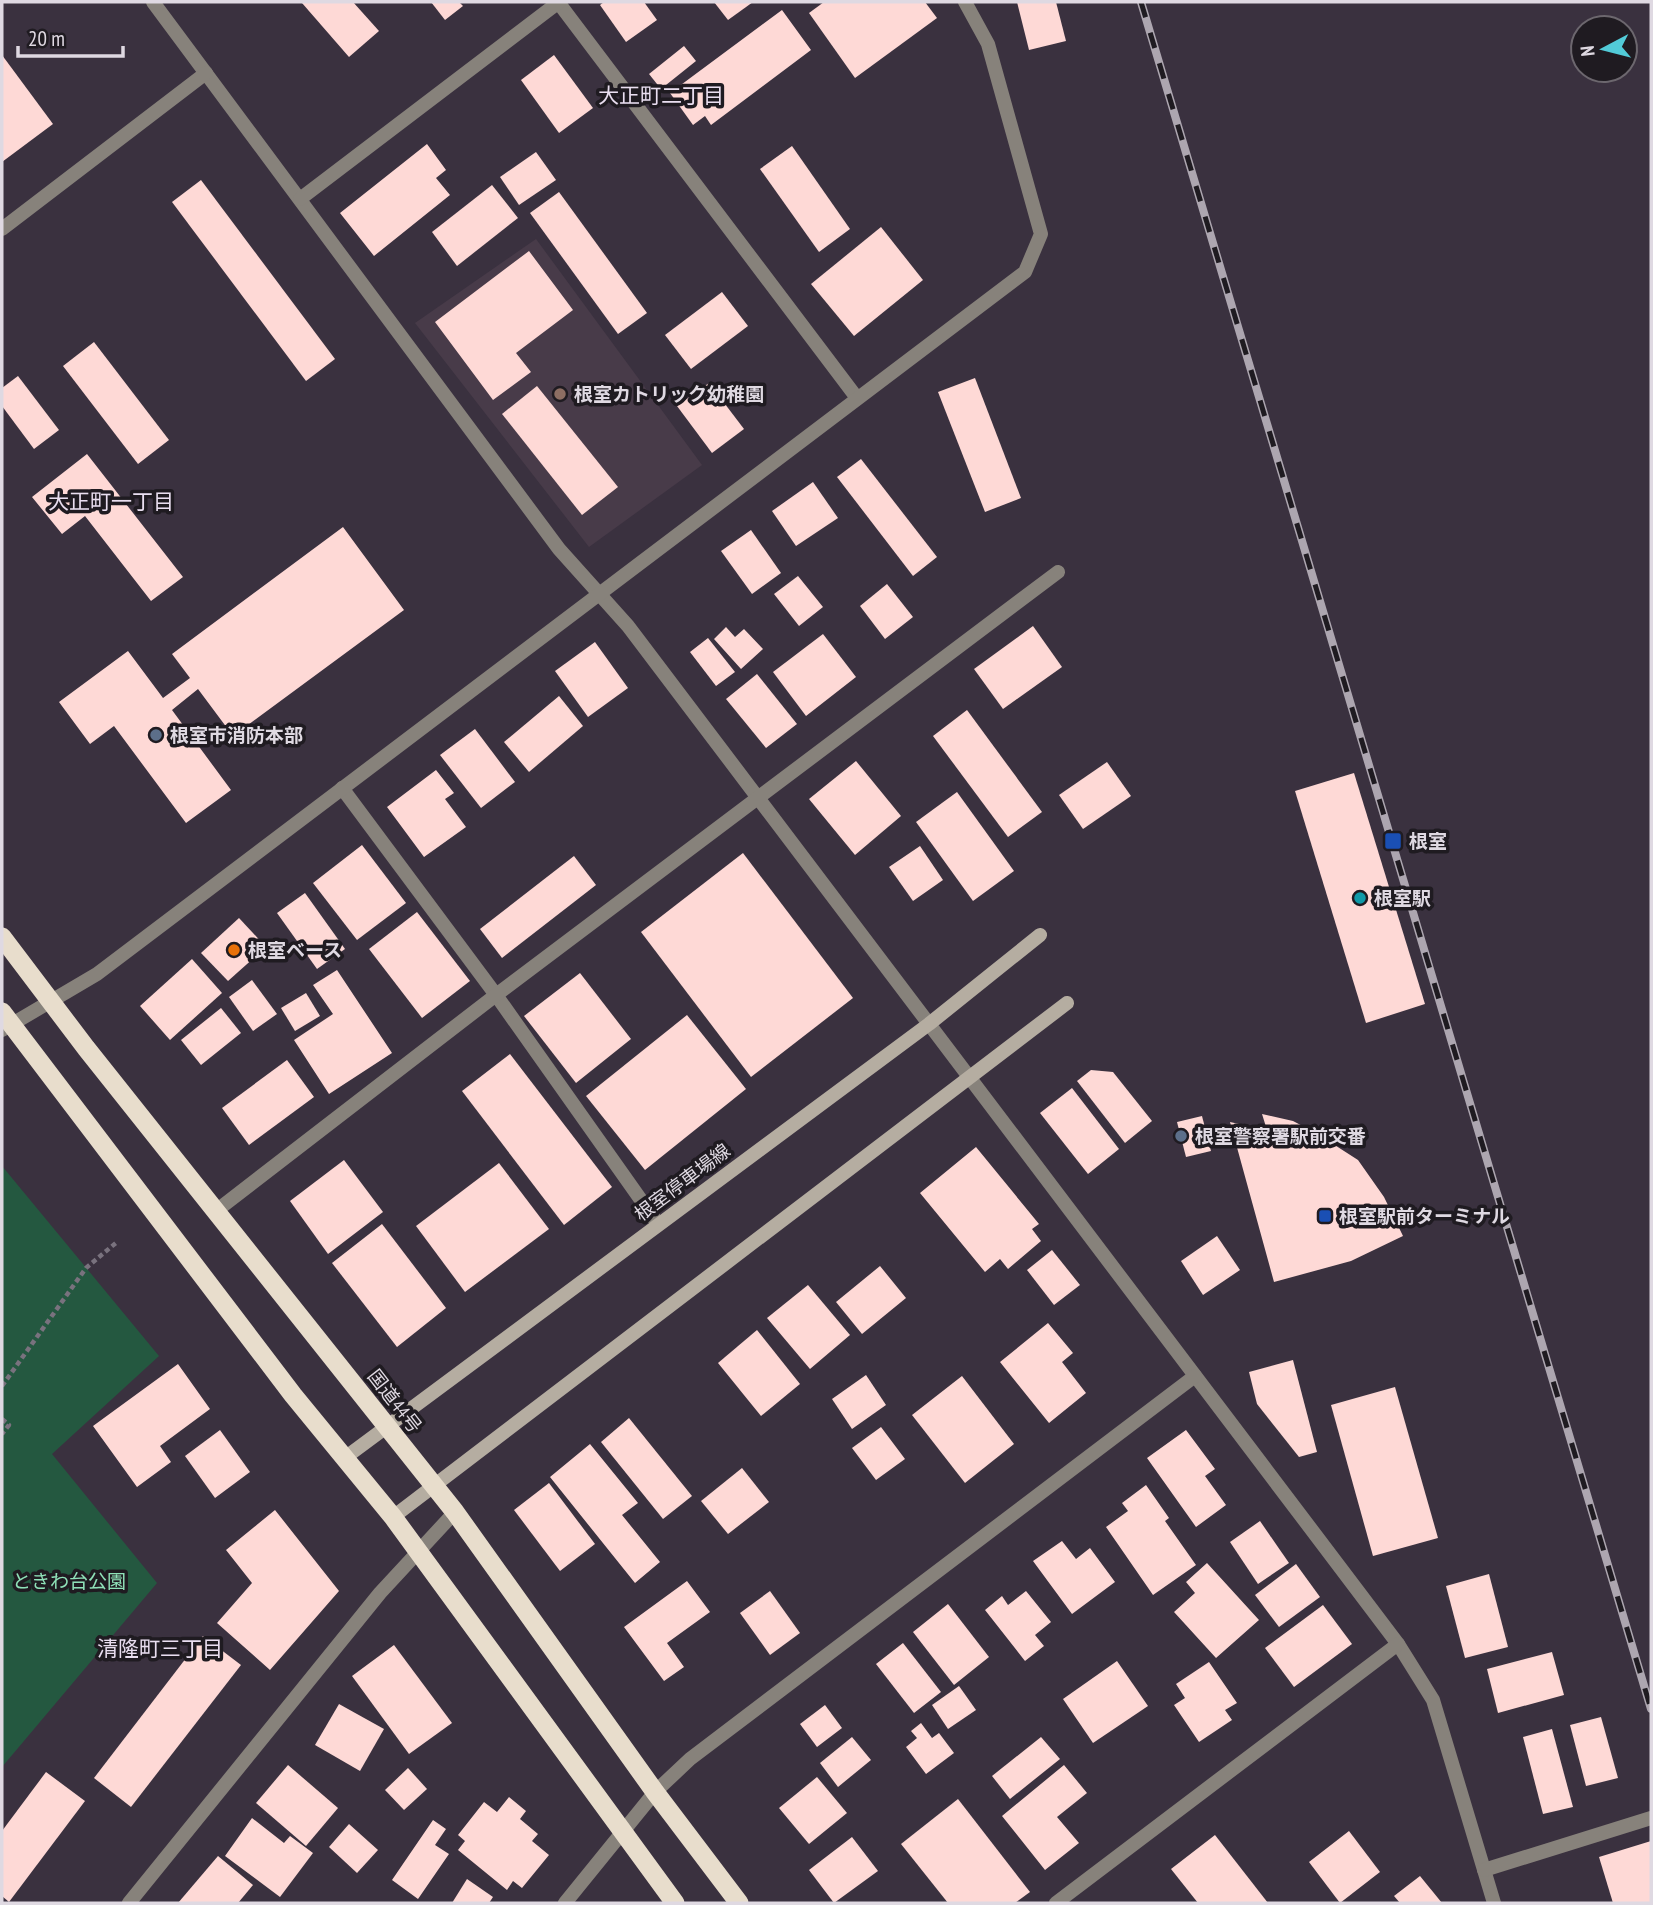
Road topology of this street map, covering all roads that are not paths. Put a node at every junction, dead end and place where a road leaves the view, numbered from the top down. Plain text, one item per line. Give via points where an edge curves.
1 (153, 2) edge
2 (559, 2) edge
3 (965, 2) edge
4 (206, 73) junction
5 (300, 199) junction
6 (2, 229) edge
7 (857, 398) junction
8 (1058, 572) dead end
9 (598, 594) junction
10 (342, 788) junction
11 (757, 797) junction
12 (1040, 935) dead end
13 (2, 937) edge
14 (496, 995) junction
15 (49, 1000) junction
16 (1067, 1003) dead end
17 (5, 1022) edge
18 (929, 1024) junction
19 (970, 1077) junction
20 (216, 1212) junction
21 (657, 1224) junction
22 (1195, 1376) junction
23 (387, 1427) junction
24 (346, 1457) junction
25 (433, 1485) junction
26 (455, 1512) junction
27 (393, 1517) junction
28 (417, 1552) junction
29 (1398, 1644) junction
30 (655, 1792) junction
31 (1651, 1818) edge
32 (622, 1832) junction
33 (1484, 1870) junction
34 (129, 1903) edge
35 (565, 1903) edge
36 (676, 1903) edge
37 (739, 1903) edge
38 (1056, 1903) edge
39 (1494, 1903) edge

1 - 4 street
2 - 5 street
2 - 7 street
3 - 7 street via 988,44 1041,234 1025,272
4 - 5 street
4 - 6 street
5 - 9 street via 559,549
7 - 9 street
8 - 11 street
9 - 10 street
9 - 11 street via 628,626
10 - 14 street
10 - 15 street via 97,974
11 - 14 street
11 - 18 street
12 - 18 main road, 根室停車場線
13 - 15 highway, 国道44号
14 - 20 street
14 - 21 street
15 - 17 street
15 - 20 highway, 国道44号
16 - 19 main road
17 - 24 highway
18 - 19 street
18 - 21 main road, 根室停車場線
19 - 22 street
19 - 25 main road
20 - 23 highway, 国道44号
21 - 23 main road, 根室停車場線
22 - 29 street
22 - 30 street via 690,1759
23 - 24 main road, 根室停車場線
23 - 25 highway, 国道44号
24 - 27 highway
25 - 26 highway, 国道44号
25 - 27 main road
26 - 28 street
26 - 30 highway, 国道44号
27 - 28 highway
28 - 32 highway
28 - 34 street
29 - 33 street via 1433,1700
29 - 38 street
30 - 32 street
30 - 37 highway, 国道44号
31 - 33 street
32 - 35 street
32 - 36 highway
33 - 39 street

